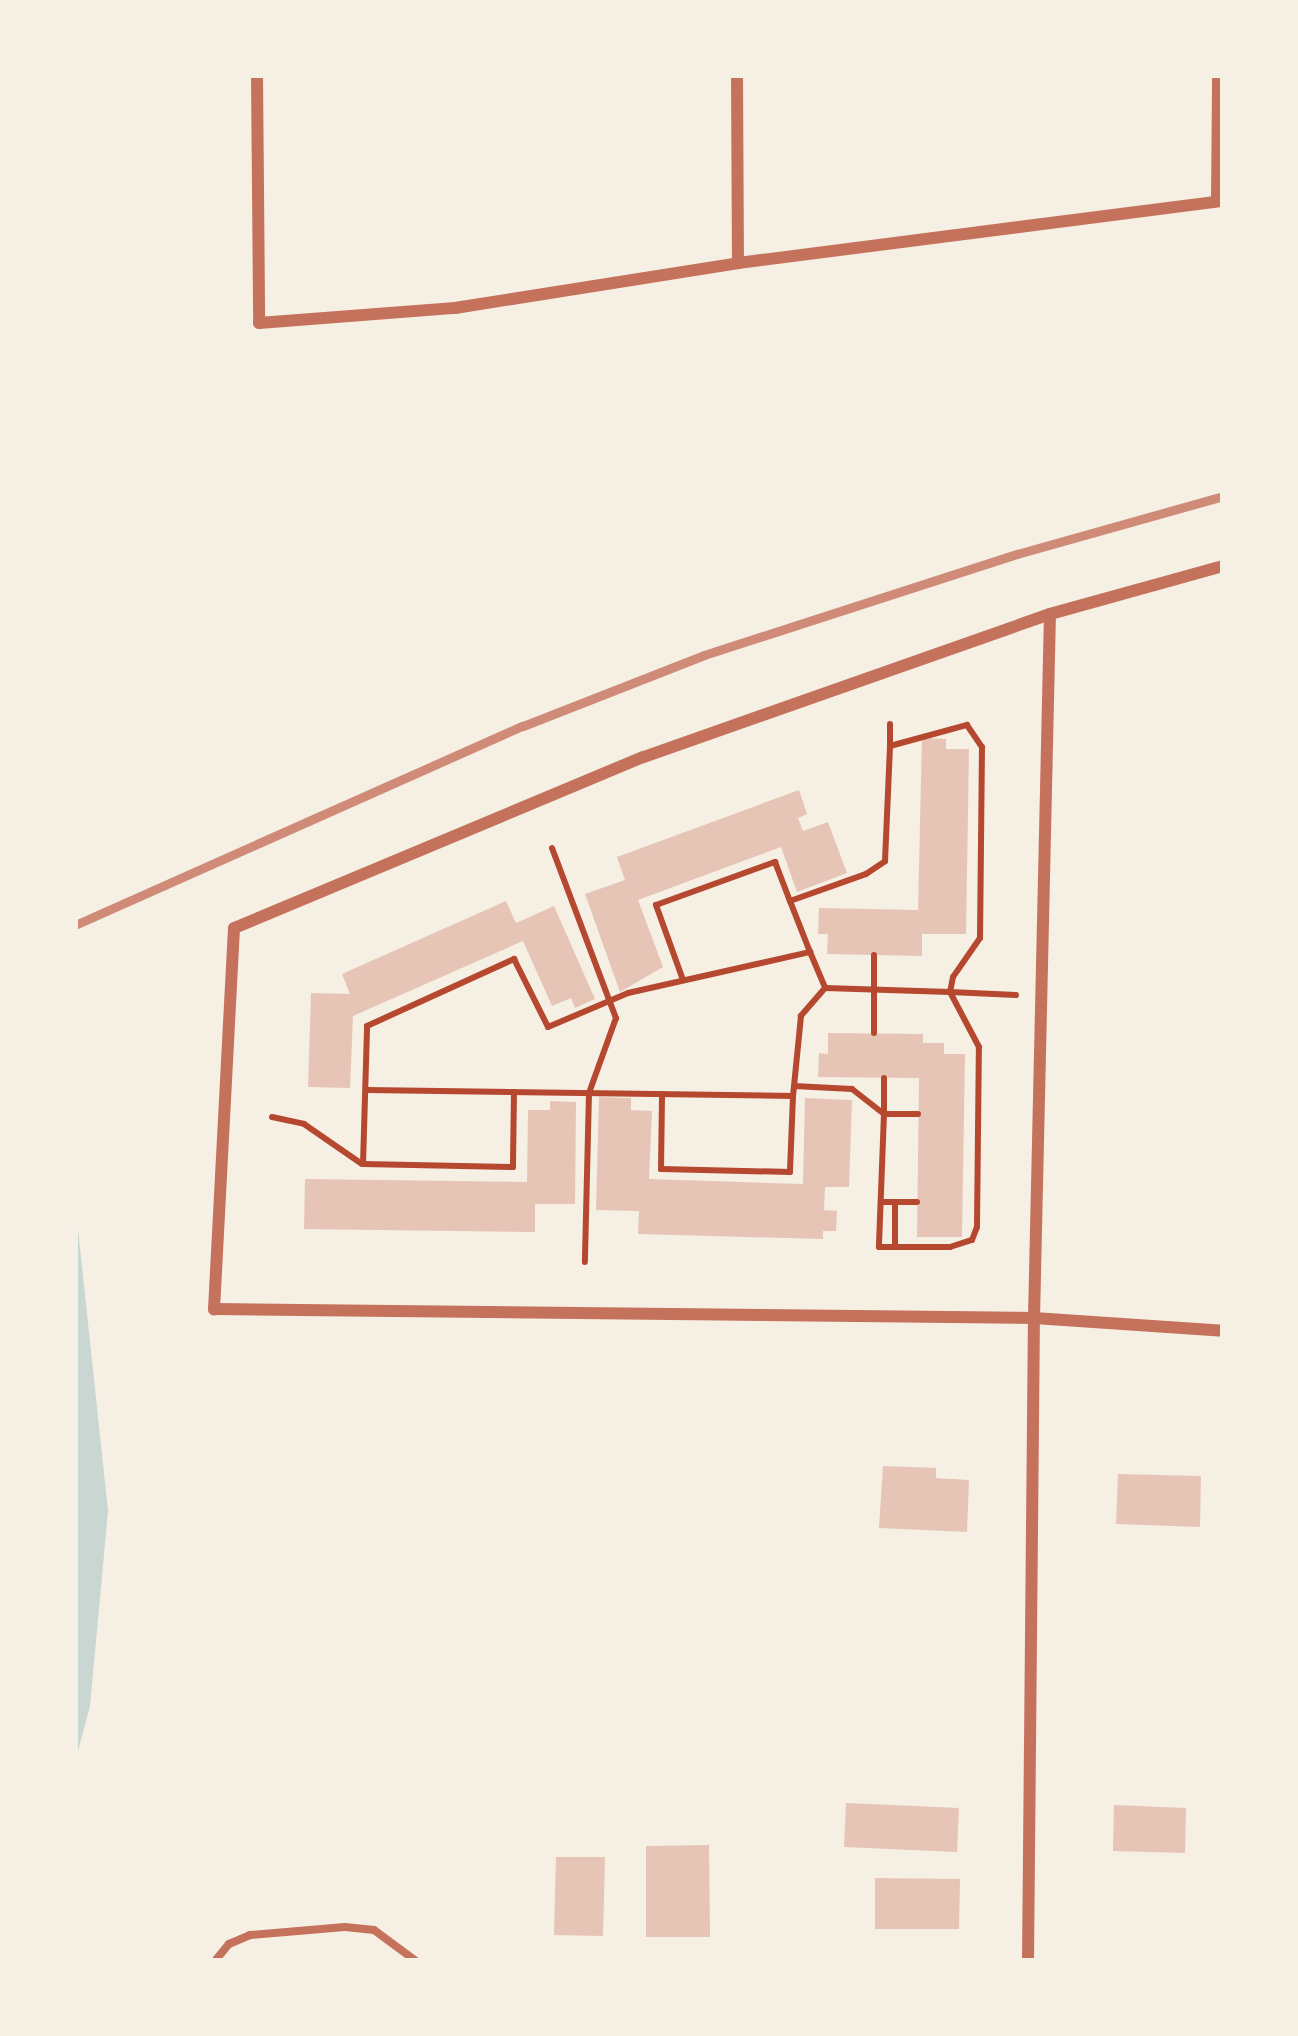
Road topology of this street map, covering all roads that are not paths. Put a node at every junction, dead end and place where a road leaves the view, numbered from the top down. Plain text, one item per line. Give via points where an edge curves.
1 (257, 75) edge
2 (737, 75) edge
3 (1218, 75) edge
4 (1220, 201) edge
5 (738, 263) junction
6 (1223, 566) edge
7 (1050, 614) junction
8 (1034, 1318) junction
9 (1223, 1330) edge
10 (215, 1961) edge
11 (416, 1961) edge
12 (1028, 1961) edge

1 - 5 street via 259,323 454,308
2 - 5 street
3 - 4 street
4 - 5 street
6 - 7 street
7 - 8 street
7 - 8 street via 643,757 234,928 214,1309
8 - 9 street
8 - 12 street
10 - 11 lane via 250,1934 345,1927 374,1930

